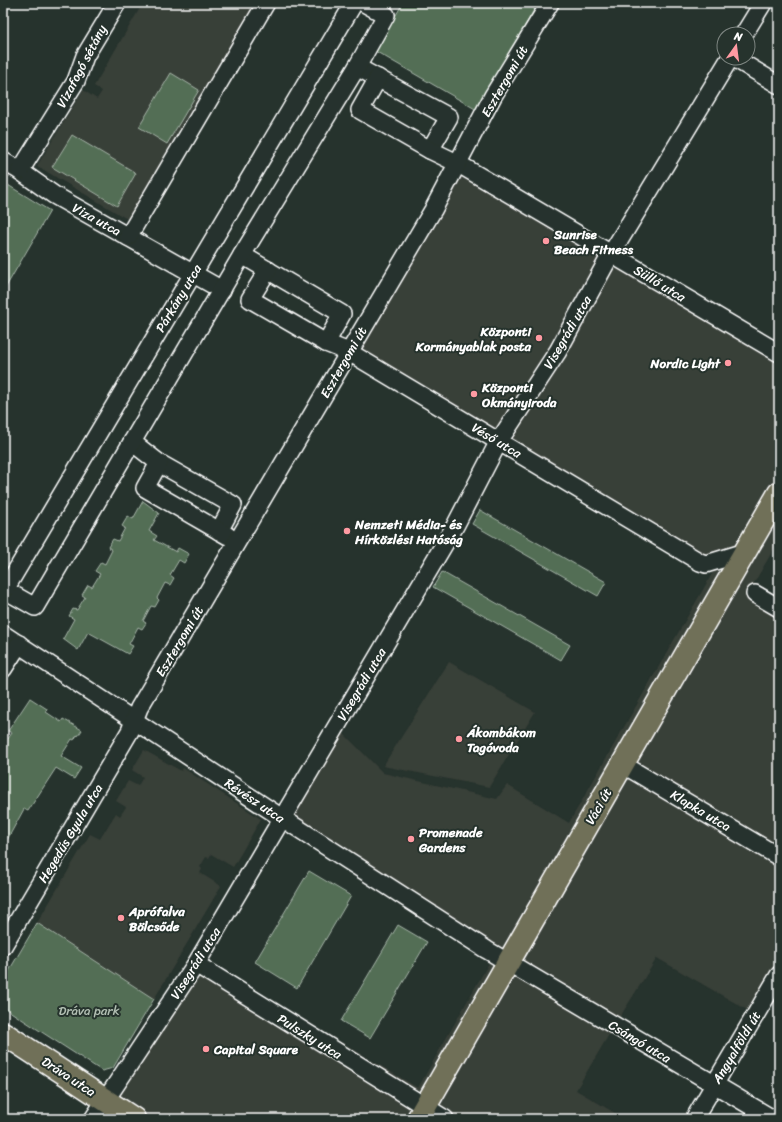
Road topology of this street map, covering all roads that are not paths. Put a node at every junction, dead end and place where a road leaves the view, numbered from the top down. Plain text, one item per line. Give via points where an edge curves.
1 (117, 3) edge
2 (266, 3) edge
3 (354, 3) edge
4 (364, 3) edge
5 (550, 3) edge
6 (762, 3) edge
7 (749, 26) edge
8 (725, 66) edge
9 (747, 66) edge
10 (357, 67) junction
11 (378, 78) junction
12 (779, 85) edge
13 (430, 150) junction
14 (3, 161) edge
15 (458, 163) junction
16 (20, 171) junction
17 (128, 237) junction
18 (610, 254) junction
19 (242, 255) junction
20 (268, 270) junction
21 (193, 274) junction
22 (222, 290) junction
23 (326, 343) junction
24 (349, 352) junction
25 (779, 353) edge
26 (499, 441) junction
27 (132, 442) junction
28 (159, 463) junction
29 (779, 493) edge
30 (219, 531) junction
31 (237, 542) junction
32 (745, 552) junction
33 (4, 592) edge
34 (755, 594) dead end
35 (779, 608) edge
36 (3, 634) edge
37 (19, 644) junction
38 (3, 668) edge
39 (134, 720) junction
40 (622, 764) junction
41 (282, 818) junction
42 (779, 857) edge
43 (3, 946) edge
44 (508, 962) junction
45 (196, 964) junction
46 (779, 975) edge
47 (3, 1033) edge
48 (714, 1085) junction
49 (105, 1100) junction
50 (421, 1113) edge
51 (93, 1119) edge
52 (134, 1119) edge
53 (444, 1119) edge
54 (694, 1119) edge
55 (773, 1119) edge

1 - 16 street, Vizafogó sétány via 85,56 76,81
2 - 17 street
3 - 21 street, Párkány utca
4 - 10 street via 386,15
5 - 15 street, Esztergomi út via 493,96
6 - 7 street
8 - 18 street, Visegrádi utca
9 - 12 street
10 - 11 street
10 - 19 street
11 - 13 street, Süllő utca via 360,110
11 - 13 street via 449,117
13 - 15 street, Süllő utca
14 - 16 street, Viza utca
15 - 18 street, Süllő utca
15 - 24 street, Esztergomi út
16 - 17 street, Viza utca via 54,195
17 - 21 street, Viza utca
18 - 25 street, Süllő utca
18 - 26 street, Visegrádi utca via 558,351
19 - 20 street, Esztergomi út
19 - 22 street
20 - 23 street, Esztergomi út via 342,314
20 - 23 street, Véső utca via 250,299
21 - 22 street
21 - 33 street, Párkány utca
22 - 27 street
23 - 24 street, Véső utca
24 - 26 street, Véső utca
24 - 31 street, Esztergomi út
26 - 32 street, Véső utca via 700,562 706,564
26 - 41 street, Visegrádi utca via 455,526
27 - 28 street
27 - 33 street via 35,607
28 - 30 street via 145,488
28 - 30 street via 233,505
29 - 32 main road, Váci út
30 - 31 street
31 - 39 street, Esztergomi út
32 - 40 main road, Váci út
34 - 35 street
36 - 37 street, Révész utca
37 - 38 street
37 - 39 street, Révész utca
39 - 41 street, Révész utca
39 - 43 street, Hegedűs Gyula utca via 130,731
40 - 42 street, Klapka utca
40 - 44 main road, Váci út
41 - 44 street, Révész utca
41 - 45 street, Visegrádi utca
44 - 48 street, Csángó utca
44 - 50 main road, Váci út
45 - 49 street, Visegrádi utca
45 - 50 street, Pulszky utca
46 - 48 street, Angyalföldi út
47 - 49 main road, Dráva utca
48 - 54 street, Angyalföldi út
48 - 55 street, Csángó utca
49 - 51 street, Visegrádi utca
49 - 52 main road, Dráva utca
50 - 53 street, Pulszky utca

